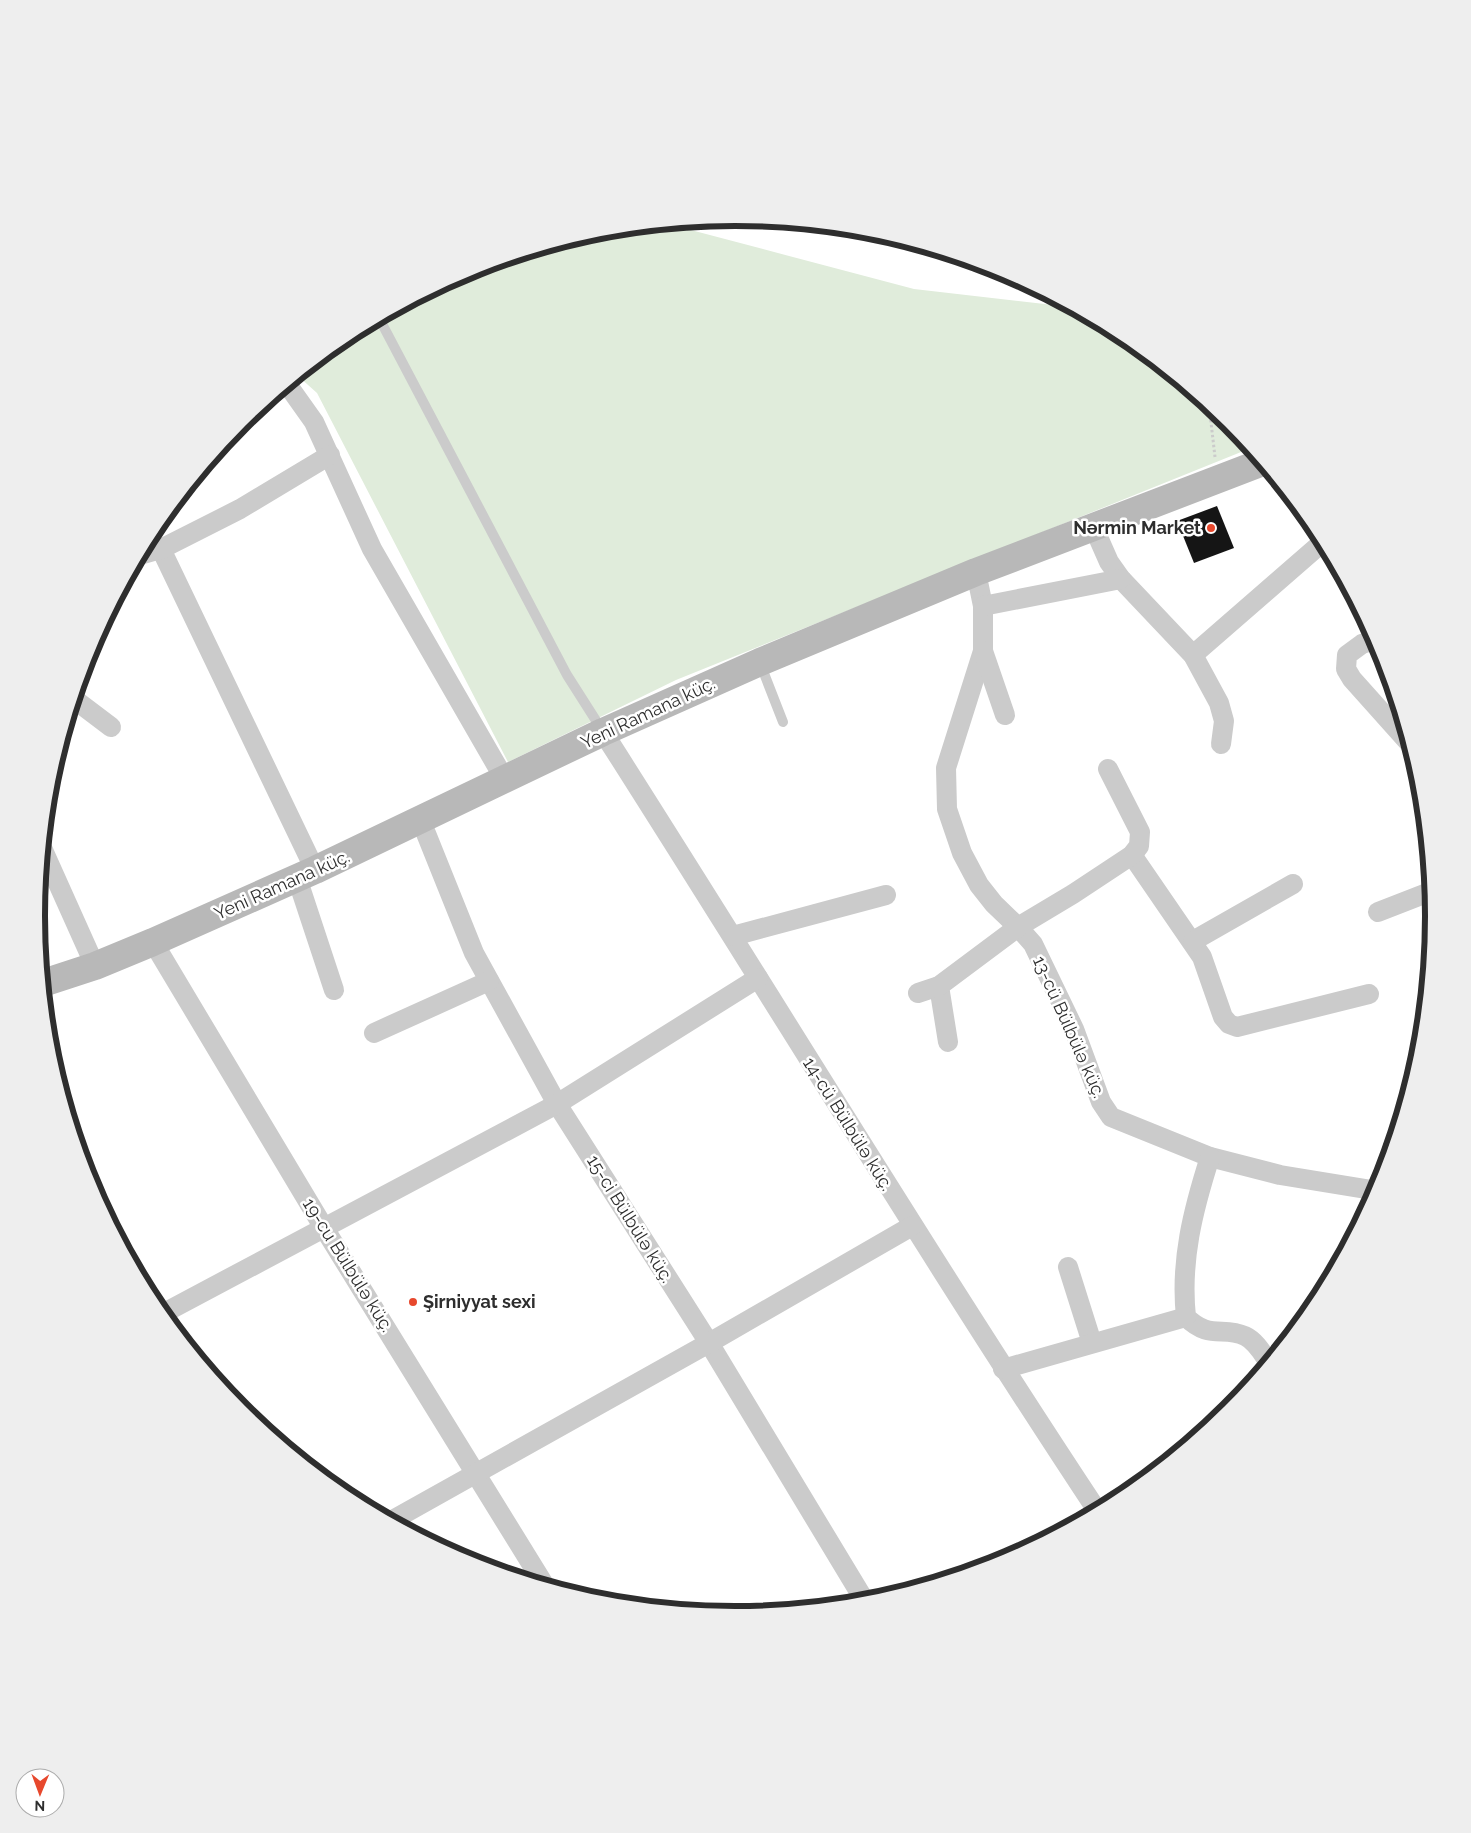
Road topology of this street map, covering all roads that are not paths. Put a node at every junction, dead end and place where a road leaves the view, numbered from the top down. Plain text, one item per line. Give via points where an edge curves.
1 (382, 324) edge
2 (290, 389) edge
3 (330, 455) junction
4 (1258, 464) edge
5 (1094, 528) junction
6 (1318, 546) edge
7 (161, 549) junction
8 (149, 552) edge
9 (976, 572) junction
10 (1120, 579) junction
11 (983, 606) junction
12 (1368, 642) edge
13 (983, 651) junction
14 (1193, 655) junction
15 (760, 662) junction
16 (80, 703) edge
17 (1005, 715) dead end
18 (783, 722) dead end
19 (111, 727) dead end
20 (604, 732) junction
21 (1400, 733) edge
22 (1222, 744) dead end
23 (1108, 770) dead end
24 (505, 780) junction
25 (421, 821) junction
26 (1132, 855) junction
27 (47, 859) edge
28 (306, 874) junction
29 (1293, 884) dead end
30 (1426, 894) edge
31 (886, 895) dead end
32 (1378, 912) dead end
33 (1018, 927) junction
34 (733, 936) junction
35 (1193, 941) junction
36 (154, 942) junction
37 (96, 966) junction
38 (758, 978) junction
39 (48, 981) edge
40 (489, 981) junction
41 (939, 986) junction
42 (334, 990) dead end
43 (918, 994) dead end
44 (1369, 994) dead end
45 (374, 1032) dead end
46 (948, 1042) dead end
47 (557, 1104) junction
48 (1210, 1157) junction
49 (1369, 1189) edge
50 (912, 1226) junction
51 (324, 1228) junction
52 (1068, 1267) dead end
53 (169, 1310) edge
54 (1186, 1317) junction
55 (709, 1343) junction
56 (1092, 1343) junction
57 (1266, 1359) edge
58 (1003, 1369) junction
59 (477, 1473) junction
60 (1094, 1506) edge
61 (397, 1518) edge
62 (540, 1578) edge
63 (861, 1595) edge

1 - 20 lane via 566,675
2 - 3 street via 314,422
3 - 7 street via 240,509
3 - 24 street via 372,549
4 - 5 street, Yeni Ramana küç.
5 - 9 street, Yeni Ramana küç.
5 - 10 street
6 - 14 street
7 - 8 street
7 - 28 street
9 - 11 street, 13-cü Bülbülə küç.
9 - 15 street, Yeni Ramana küç.
10 - 11 street
10 - 14 street
11 - 13 street, 13-cü Bülbülə küç.
12 - 21 street via 1347,655 1346,669
13 - 17 street
13 - 33 street, 13-cü Bülbülə küç. via 946,768 947,809 962,853 979,885
14 - 22 street via 1219,703 1224,721
15 - 18 lane
15 - 20 street, Yeni Ramana küç.
16 - 19 street
20 - 24 street, Yeni Ramana küç.
20 - 34 street, 14-cü Bülbülə küç.
23 - 26 street via 1140,832 1139,846
24 - 25 street, Yeni Ramana küç.
25 - 28 street, Yeni Ramana küç.
25 - 40 street, 15-ci Bülbülə küç. via 474,954
26 - 33 street
26 - 35 street
27 - 37 street
28 - 36 street, Yeni Ramana küç.
28 - 42 street
29 - 35 street
30 - 32 street
31 - 34 street
33 - 41 street
33 - 48 street, 13-cü Bülbülə küç. via 1033,944 1074,1029 1101,1102 1110,1117
34 - 38 street, 14-cü Bülbülə küç.
35 - 44 street via 1223,1017 1238,1027
36 - 37 street, Yeni Ramana küç.
36 - 51 street, 19-cu Bülbülə küç.
37 - 39 street, Yeni Ramana küç.
38 - 47 street
38 - 50 street, 14-cü Bülbülə küç.
40 - 45 street
40 - 47 street, 15-ci Bülbülə küç.
41 - 43 street
41 - 46 street
47 - 51 street
47 - 55 street, 15-ci Bülbülə küç.
48 - 49 street, 13-cü Bülbülə küç. via 1280,1174
48 - 54 street via 1188,1238 1184,1294
50 - 55 street
50 - 58 street, 14-cü Bülbülə küç.
51 - 53 street
51 - 59 street, 19-cu Bülbülə küç.
52 - 56 street
54 - 56 street
54 - 57 street via 1195,1326 1208,1331 1245,1336 1254,1342
55 - 59 street
55 - 63 street, 15-ci Bülbülə küç.
56 - 58 street
58 - 60 street, 14-cü Bülbülə küç.
59 - 61 street
59 - 62 street, 19-cu Bülbülə küç.

